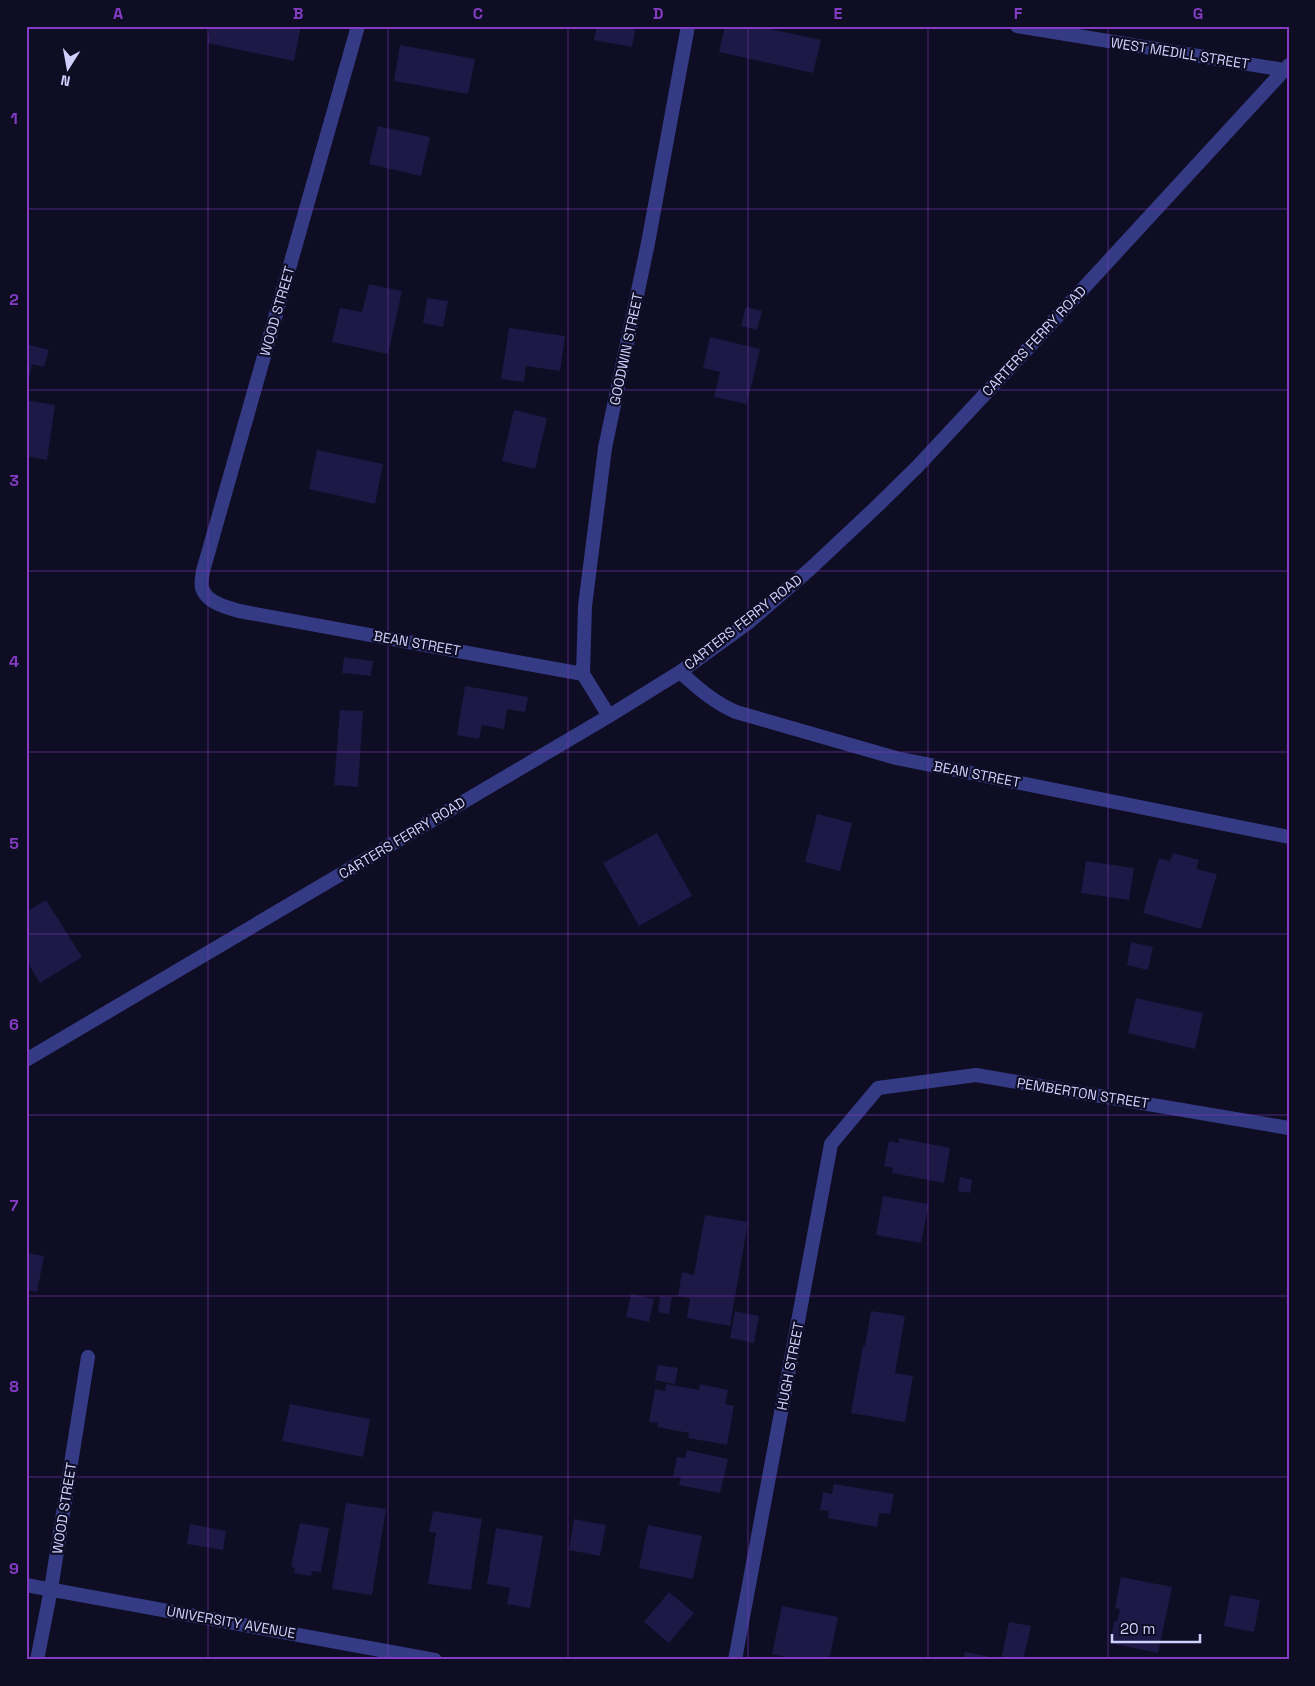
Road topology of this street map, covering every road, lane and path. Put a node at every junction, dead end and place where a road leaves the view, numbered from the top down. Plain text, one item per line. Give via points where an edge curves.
1 (358, 26) edge
2 (688, 26) edge
3 (1017, 26) edge
4 (1286, 68) edge
5 (206, 596) joint
6 (680, 672) junction
7 (583, 674) junction
8 (609, 716) junction
9 (1289, 837) edge
10 (26, 1060) edge
11 (878, 1088) joint
12 (1289, 1128) edge
13 (88, 1357) dead end
14 (26, 1585) edge
15 (51, 1589) junction
16 (37, 1660) edge
17 (435, 1660) edge
18 (735, 1660) edge

1 - 5 street, WOOD STREET via 203,571 201,586
2 - 7 street, GOODWIN STREET via 648,243 605,448 585,606
3 - 4 street, WEST MEDILL STREET
4 - 6 street, CARTERS FERRY ROAD via 910,473 809,570 749,622
5 - 7 street, BEAN STREET via 239,611
6 - 8 street, CARTERS FERRY ROAD
6 - 9 street, BEAN STREET via 708,698 736,712 896,758
7 - 8 street
8 - 10 street, CARTERS FERRY ROAD
11 - 12 street, PEMBERTON STREET via 976,1075
11 - 18 street, HUGH STREET via 831,1144
13 - 15 street, WOOD STREET
14 - 15 street, UNIVERSITY AVENUE
15 - 16 street, WOOD STREET
15 - 17 street, UNIVERSITY AVENUE

